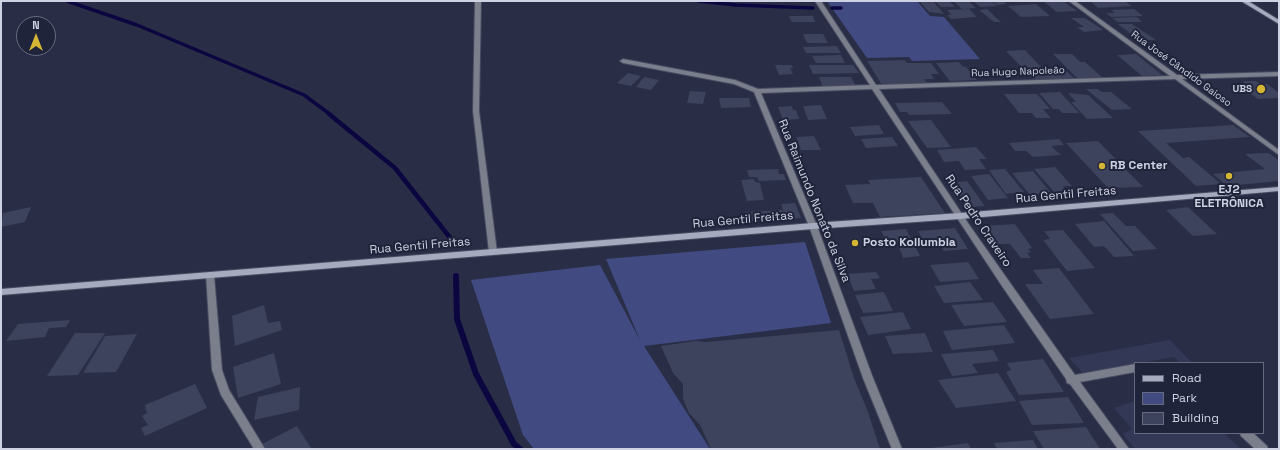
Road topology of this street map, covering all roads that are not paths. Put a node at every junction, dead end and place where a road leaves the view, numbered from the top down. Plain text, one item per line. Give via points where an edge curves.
1 (478, 1) edge
2 (818, 1) edge
3 (1072, 1) edge
4 (1244, 1) edge
5 (1279, 22) edge
6 (623, 61) dead end
7 (1279, 74) edge
8 (1175, 78) junction
9 (874, 87) junction
10 (757, 92) junction
11 (1279, 153) edge
12 (1279, 189) edge
13 (960, 216) junction
14 (813, 226) junction
15 (493, 252) junction
16 (210, 275) junction
17 (1, 292) edge
18 (1134, 368) edge
19 (1071, 380) junction
20 (1246, 434) edge
21 (260, 449) edge
22 (897, 449) edge
23 (1124, 449) edge
24 (1263, 449) edge

1 - 15 street via 476,111
2 - 9 street, Rua Pedro Craveiro
3 - 8 street, Rua José Cândido Gaioso
4 - 5 main road
6 - 10 street via 735,82
7 - 8 street, Rua Hugo Napoleão
8 - 9 street, Rua Hugo Napoleão
8 - 11 street, Rua José Cândido Gaioso
9 - 10 street, Rua Hugo Napoleão
9 - 13 street, Rua Pedro Craveiro
10 - 14 street, Rua Raimundo Nonato da Silva
12 - 13 main road, Rua Gentil Freitas
13 - 14 main road, Rua Gentil Freitas
13 - 19 street, Rua Pedro Craveiro
14 - 15 main road, Rua Gentil Freitas
14 - 22 street, Rua Raimundo Nonato da Silva via 868,378
15 - 16 main road, Rua Gentil Freitas
16 - 17 main road, Rua Gentil Freitas
16 - 21 street via 217,370 225,392
18 - 19 street
19 - 23 street, Rua Pedro Craveiro
20 - 24 street

